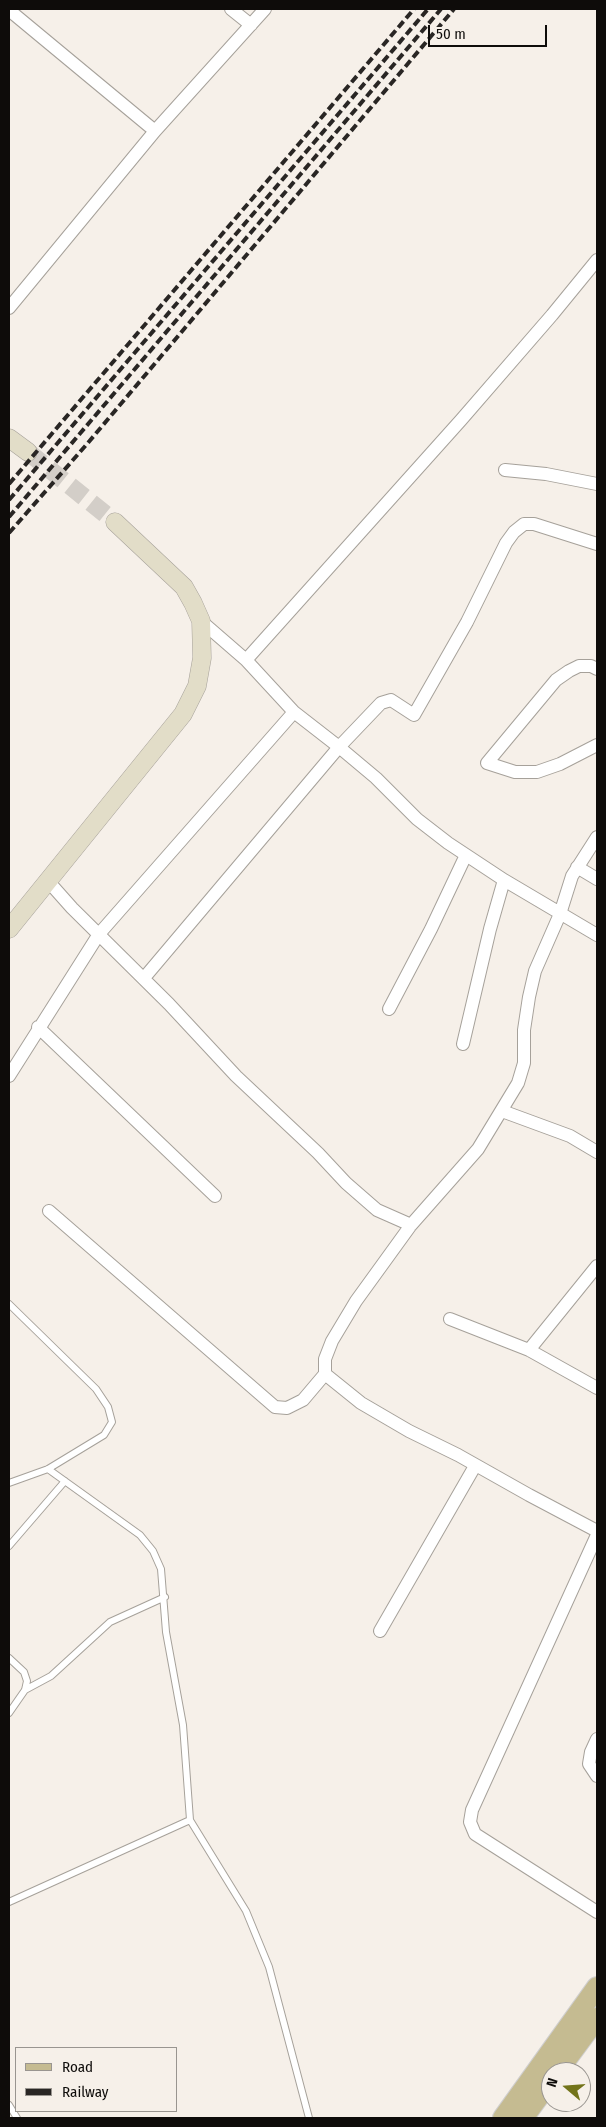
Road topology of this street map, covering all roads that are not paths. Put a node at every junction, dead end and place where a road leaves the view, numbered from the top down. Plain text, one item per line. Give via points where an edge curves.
1 (231, 9) edge
2 (265, 9) edge
3 (9, 10) edge
4 (251, 25) junction
5 (155, 131) junction
6 (597, 260) edge
7 (9, 308) edge
8 (9, 438) edge
9 (28, 452) tunnel mouth
10 (505, 470) dead end
11 (597, 484) edge
12 (115, 522) tunnel mouth
13 (597, 544) edge
14 (201, 621) junction
15 (246, 660) junction
16 (597, 669) edge
17 (294, 712) junction
18 (597, 745) edge
19 (339, 747) junction
20 (597, 837) edge
21 (466, 855) junction
22 (577, 867) junction
23 (597, 879) edge
24 (504, 880) junction
25 (48, 881) junction
26 (560, 914) junction
27 (9, 929) edge
28 (99, 934) junction
29 (597, 935) edge
30 (144, 978) junction
31 (389, 1009) dead end
32 (38, 1027) junction
33 (463, 1044) dead end
34 (9, 1076) edge
35 (502, 1111) junction
36 (597, 1152) edge
37 (215, 1196) dead end
38 (49, 1211) dead end
39 (411, 1225) junction
40 (597, 1266) edge
41 (9, 1304) edge
42 (450, 1319) dead end
43 (529, 1350) junction
44 (325, 1374) junction
45 (597, 1388) edge
46 (475, 1466) junction
47 (48, 1470) junction
48 (65, 1481) junction
49 (9, 1482) edge
50 (597, 1531) edge
51 (597, 1535) edge
52 (9, 1546) edge
53 (164, 1597) junction
54 (380, 1631) dead end
55 (9, 1658) edge
56 (25, 1690) junction
57 (9, 1712) edge
58 (597, 1740) edge
59 (597, 1776) edge
60 (190, 1820) junction
61 (9, 1902) edge
62 (597, 1912) edge
63 (597, 1986) edge
64 (597, 2018) edge
65 (564, 2062) edge
66 (541, 2094) edge
67 (9, 2105) edge
68 (17, 2118) edge
69 (309, 2118) edge
70 (504, 2118) edge
71 (523, 2118) edge

1 - 4 street
2 - 4 street
3 - 5 street
4 - 5 street
5 - 7 street
6 - 15 street via 468,412
8 - 9 street
10 - 11 street
12 - 14 street via 184,587
13 - 19 street via 534,524 524,524 506,543 467,622 414,715 391,700 381,703
14 - 15 street
14 - 25 street via 202,658 197,686 183,714
15 - 17 street
16 - 18 street via 579,666 556,680 487,763 515,772 537,772
17 - 19 street
17 - 28 street
19 - 21 street via 418,819
19 - 30 street
20 - 22 street
21 - 24 street
21 - 31 street
22 - 23 street
22 - 26 street
24 - 26 street
24 - 33 street
25 - 27 street
25 - 28 street
26 - 29 street
26 - 35 street via 533,980 524,1030 524,1063 518,1083
28 - 30 street
28 - 32 street
30 - 39 street via 236,1076 346,1183 377,1210
32 - 34 street
32 - 37 street
35 - 36 street via 570,1136
35 - 39 street via 478,1149
38 - 44 street via 275,1407 287,1408 303,1400
39 - 44 street via 356,1300 332,1341 325,1359
40 - 43 street
41 - 47 lane via 96,1389 108,1407 112,1422 104,1435
42 - 43 street
43 - 45 street
44 - 46 street via 361,1403
46 - 50 street
46 - 54 street
47 - 48 lane
47 - 49 lane
48 - 52 lane
48 - 53 lane via 140,1535 161,1569
51 - 62 street via 472,1810 470,1822 475,1834
53 - 56 lane via 110,1622 51,1676
53 - 60 lane via 166,1632 183,1725
55 - 56 lane via 24,1672
56 - 57 lane
58 - 59 street via 589,1764
60 - 61 lane
60 - 69 lane via 246,1911 269,1967
63 - 70 main road
64 - 65 main road
66 - 71 main road
67 - 68 lane

